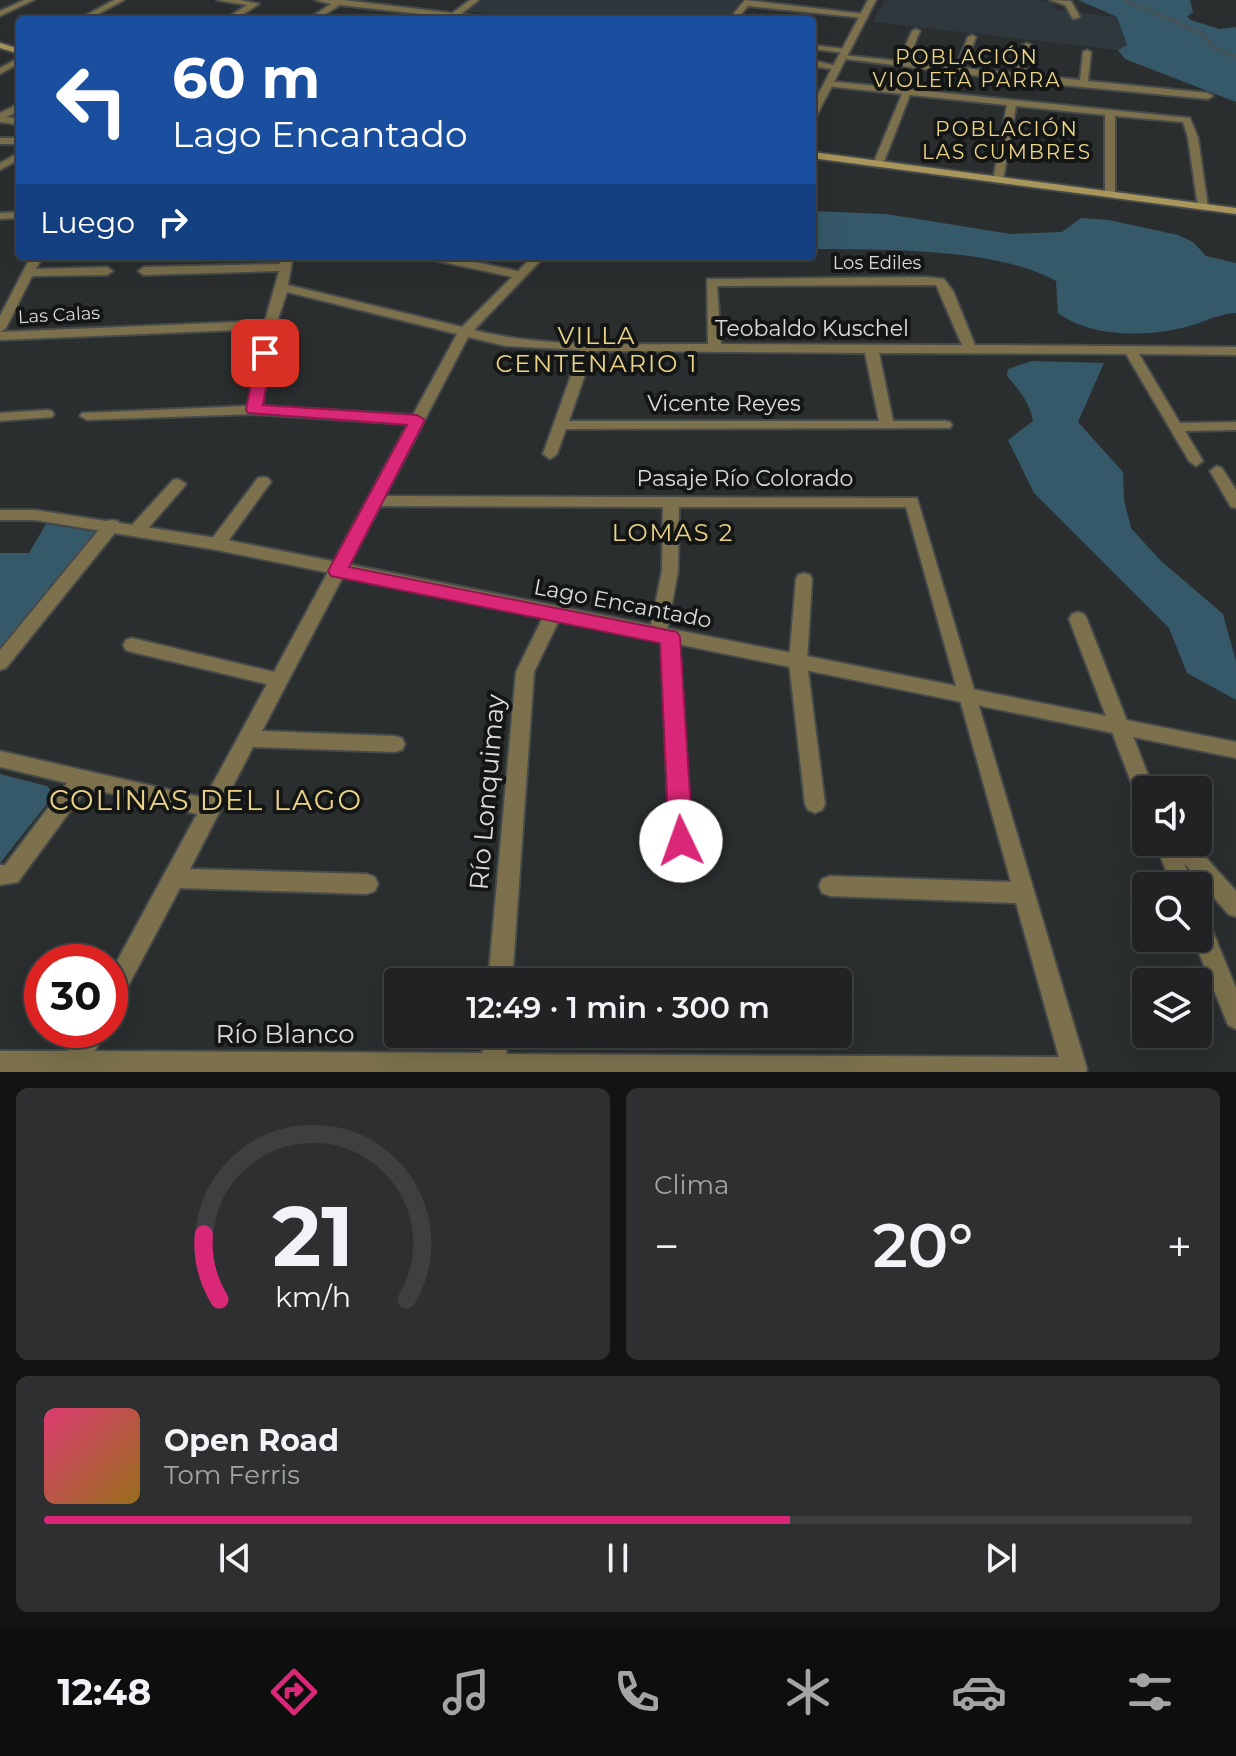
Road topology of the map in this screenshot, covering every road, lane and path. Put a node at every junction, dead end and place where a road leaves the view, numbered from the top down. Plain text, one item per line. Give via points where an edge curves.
1 (30, 0) edge
2 (120, 0) edge
3 (221, 0) edge
4 (319, 0) edge
5 (475, 0) edge
6 (872, 0) edge
7 (1054, 0) edge
8 (339, 1) edge
9 (251, 2) edge
10 (747, 2) edge
11 (0, 14) edge
12 (89, 16) edge
13 (233, 16) edge
14 (317, 16) edge
15 (437, 16) edge
16 (453, 16) edge
17 (864, 16) junction
18 (1076, 17) dead end
19 (916, 31) dead end
20 (972, 37) dead end
21 (1027, 45) dead end
22 (816, 49) edge
23 (1087, 52) dead end
24 (16, 56) edge
25 (841, 59) junction
26 (816, 62) edge
27 (902, 65) junction
28 (0, 71) edge
29 (959, 71) junction
30 (1019, 78) junction
31 (1084, 82) junction
32 (828, 84) junction
33 (907, 92) junction
34 (1208, 96) dead end
35 (1012, 102) junction
36 (816, 105) edge
37 (1110, 113) junction
38 (816, 156) edge
39 (878, 164) junction
40 (998, 180) junction
41 (1110, 194) junction
42 (1203, 207) junction
43 (1236, 211) edge
44 (35, 260) edge
45 (449, 260) edge
46 (535, 260) edge
47 (286, 262) edge
48 (107, 271) dead end
49 (144, 271) dead end
50 (28, 273) junction
51 (522, 275) junction
52 (282, 287) junction
53 (270, 325) junction
54 (0, 328) edge
55 (464, 333) junction
56 (0, 336) edge
57 (588, 347) junction
58 (715, 348) junction
59 (871, 348) junction
60 (970, 349) junction
61 (1130, 350) junction
62 (1236, 351) edge
63 (254, 410) junction
64 (47, 414) dead end
65 (87, 416) dead end
66 (0, 417) edge
67 (417, 420) junction
68 (561, 425) junction
69 (887, 425) junction
70 (945, 425) dead end
71 (1236, 426) edge
72 (1176, 427) junction
73 (550, 454) dead end
74 (1196, 461) dead end
75 (1217, 471) dead end
76 (263, 482) dead end
77 (178, 484) dead end
78 (375, 501) junction
79 (1235, 501) edge
80 (671, 502) junction
81 (0, 515) edge
82 (112, 525) junction
83 (137, 530) junction
84 (217, 544) junction
85 (338, 571) junction
86 (804, 579) dead end
87 (553, 614) junction
88 (1078, 619) dead end
89 (664, 636) junction
90 (132, 645) dead end
91 (798, 662) junction
92 (0, 663) edge
93 (279, 680) junction
94 (969, 697) junction
95 (1118, 727) junction
96 (248, 739) junction
97 (395, 744) dead end
98 (1236, 750) edge
99 (0, 759) edge
100 (1138, 776) edge
101 (81, 780) junction
102 (815, 804) dead end
103 (211, 808) junction
104 (1191, 856) edge
105 (682, 870) dead end
106 (0, 875) edge
107 (174, 878) junction
108 (367, 884) dead end
109 (830, 886) dead end
110 (1025, 893) junction
111 (1236, 907) edge
112 (1211, 952) edge
113 (128, 964) edge
114 (501, 968) edge
115 (1234, 1005) edge
116 (83, 1048) edge
117 (495, 1048) edge
118 (0, 1063) edge
119 (493, 1065) junction
120 (73, 1067) edge

1 - 11 street
2 - 12 street
3 - 9 street
4 - 8 street
5 - 16 street
6 - 17 street
7 - 18 street via 1068,3
8 - 14 street
8 - 15 street
9 - 13 street
10 - 17 street
17 - 25 street
19 - 27 street
20 - 29 street
21 - 30 street
22 - 25 street
23 - 31 street
24 - 28 street
25 - 26 street
25 - 27 street
25 - 32 street
27 - 29 street
29 - 30 street
30 - 31 street
31 - 34 street
32 - 33 street
32 - 36 street
33 - 35 street
33 - 39 street
35 - 37 street
35 - 40 street
37 - 41 street
37 - 42 street via 1187,120
38 - 39 main road
39 - 40 main road
40 - 41 main road
41 - 42 main road
42 - 43 main road
44 - 50 street
45 - 51 street
46 - 51 street
47 - 49 street
47 - 52 street
48 - 50 street
50 - 54 street
51 - 55 street
52 - 53 street
52 - 55 street, Teobaldo Kuschel
53 - 56 street, Las Calas
53 - 63 street
55 - 57 street, Teobaldo Kuschel via 506,342
55 - 67 street
57 - 58 street, Teobaldo Kuschel
57 - 68 street
58 - 59 street, Teobaldo Kuschel
58 - 60 street, Los Ediles via 711,282 879,280 940,282
59 - 60 street, Teobaldo Kuschel
59 - 69 street
60 - 61 street, Teobaldo Kuschel
61 - 62 street, Teobaldo Kuschel
61 - 72 street
63 - 65 street
63 - 67 street
64 - 66 street
67 - 78 street
68 - 69 street, Vicente Reyes
68 - 73 street
69 - 70 street, Vicente Reyes
71 - 72 street
72 - 74 street
75 - 79 street
76 - 84 street
77 - 83 street
78 - 80 street, Pasaje Río Colorado
78 - 85 street
80 - 89 street
80 - 94 street, Pasaje Río Colorado via 912,502
81 - 82 street, Lago Encantado
82 - 83 street, Lago Encantado
82 - 92 street
83 - 84 street, Lago Encantado
84 - 85 street, Lago Encantado
85 - 87 street, Lago Encantado
85 - 93 street
86 - 91 street
87 - 89 street, Lago Encantado
87 - 114 street, Río Lonquimay via 525,672
88 - 95 street
89 - 91 street, Lago Encantado
89 - 105 street
90 - 93 street
91 - 94 street, Lago Encantado
91 - 102 street
93 - 96 street
94 - 95 street, Lago Encantado
94 - 110 street
95 - 98 street, Lago Encantado
95 - 100 street
96 - 97 street
96 - 103 street
99 - 101 street
101 - 103 street
101 - 106 street via 10,875
103 - 107 street
104 - 111 street
107 - 108 street
107 - 113 street
109 - 110 street
110 - 119 street, Río Blanco via 1075,1069
112 - 115 street
116 - 120 street
117 - 119 street
118 - 120 street, Río Blanco
119 - 120 street, Río Blanco

